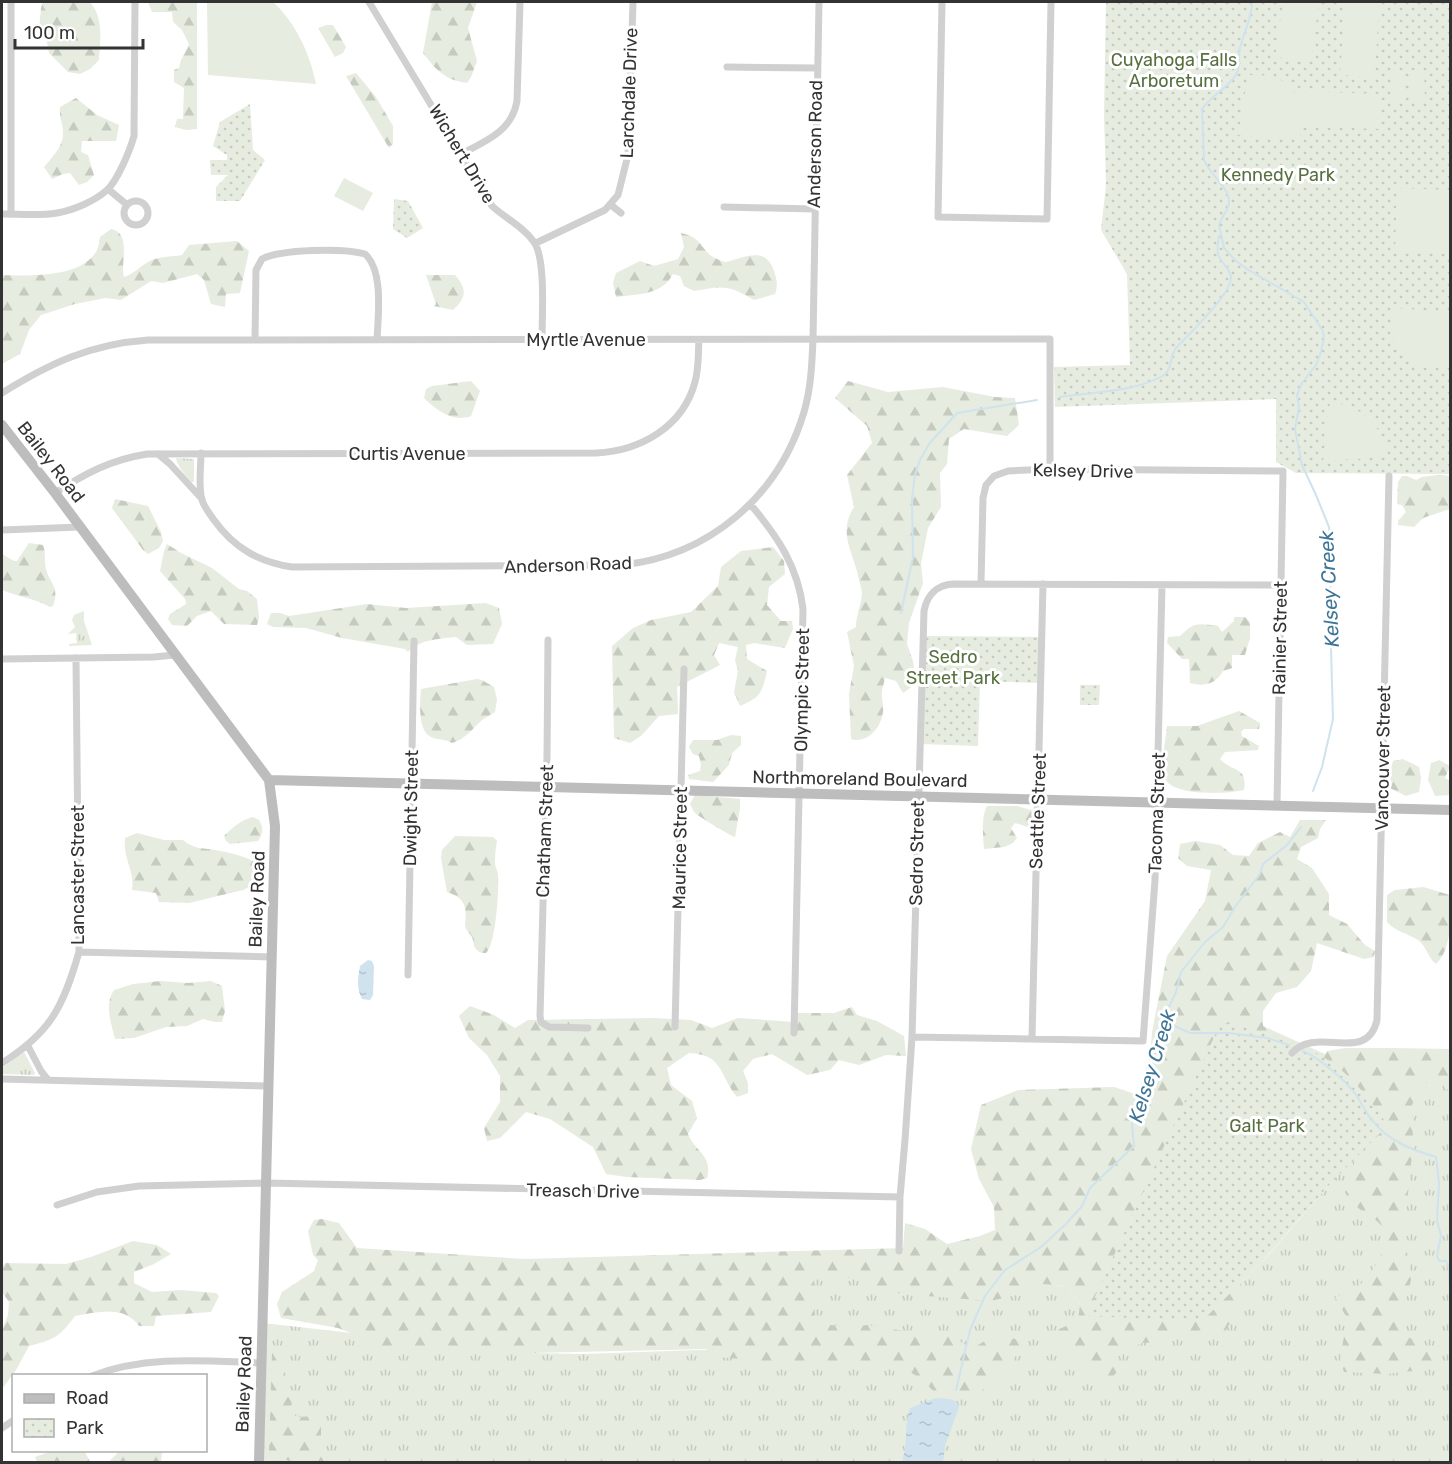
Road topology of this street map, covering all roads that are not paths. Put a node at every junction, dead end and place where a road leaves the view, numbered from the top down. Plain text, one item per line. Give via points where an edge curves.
1 (11, 2) edge
2 (135, 2) edge
3 (369, 2) edge
4 (519, 2) edge
5 (633, 2) edge
6 (819, 2) edge
7 (942, 2) edge
8 (1051, 2) edge
9 (727, 67) dead end
10 (817, 68) junction
11 (461, 154) junction
12 (108, 189) junction
13 (126, 204) dead end
14 (611, 205) junction
15 (724, 207) dead end
16 (814, 209) junction
17 (621, 213) dead end
18 (2, 214) edge
19 (11, 214) junction
20 (536, 243) junction
21 (542, 339) junction
22 (813, 339) junction
23 (255, 340) junction
24 (377, 340) junction
25 (699, 340) junction
26 (2, 393) edge
27 (2, 425) edge
28 (201, 453) junction
29 (158, 454) junction
30 (1050, 470) junction
31 (1283, 471) joint
32 (1389, 476) dead end
33 (55, 493) junction
34 (202, 499) junction
35 (751, 505) junction
36 (80, 527) junction
37 (2, 530) edge
38 (981, 583) junction
39 (1043, 584) junction
40 (1162, 585) junction
41 (1281, 585) junction
42 (548, 639) dead end
43 (414, 641) dead end
44 (174, 655) junction
45 (2, 658) edge
46 (76, 658) junction
47 (684, 669) dead end
48 (269, 780) junction
49 (411, 784) junction
50 (546, 787) junction
51 (681, 790) junction
52 (800, 794) junction
53 (918, 797) junction
54 (1038, 800) junction
55 (1158, 802) junction
56 (1277, 805) junction
57 (1382, 808) junction
58 (1450, 810) edge
59 (79, 952) junction
60 (272, 957) junction
61 (408, 975) dead end
62 (675, 1027) dead end
63 (588, 1028) dead end
64 (794, 1033) dead end
65 (912, 1036) junction
66 (1032, 1038) junction
67 (27, 1046) junction
68 (1292, 1053) dead end
69 (2, 1064) edge
70 (2, 1079) edge
71 (48, 1080) junction
72 (268, 1086) junction
73 (267, 1184) junction
74 (900, 1197) junction
75 (57, 1205) dead end
76 (899, 1251) dead end
77 (262, 1363) junction
78 (100, 1374) edge
79 (259, 1462) edge

1 - 19 street
2 - 12 street via 134,136 128,156
3 - 11 street, Wichert Drive
4 - 11 street via 514,114 500,132
5 - 14 street, Larchdale Drive via 628,155 618,195
6 - 10 street, Anderson Road
7 - 8 street via 938,217 1047,219
9 - 10 street
10 - 16 street, Anderson Road
11 - 20 street, Wichert Drive via 492,206
12 - 13 street
12 - 19 street via 65,212
14 - 17 street
14 - 20 street
15 - 16 street
16 - 22 street, Anderson Road
18 - 19 street
20 - 21 street via 543,274
21 - 24 street, Myrtle Avenue
21 - 25 street, Myrtle Avenue
22 - 25 street, Myrtle Avenue
22 - 30 street, Myrtle Avenue via 1050,339
22 - 35 street, Anderson Road via 809,390 798,430 783,463
23 - 24 street, Myrtle Avenue
23 - 24 street via 255,277 262,259 282,252 336,251 365,254 374,265
23 - 26 street, Myrtle Avenue via 148,340 102,346 49,365
25 - 28 street, Curtis Avenue via 695,382 683,408 656,436 622,451
27 - 33 street, Bailey Road
28 - 29 street, Curtis Avenue
28 - 34 street
29 - 33 street, Curtis Avenue via 114,461
29 - 34 street, Anderson Road
30 - 31 street, Kelsey Drive
30 - 38 street, Kelsey Drive via 1008,471 994,476 986,485
31 - 41 street, Rainier Street
32 - 57 street, Vancouver Street
33 - 36 street, Bailey Road
34 - 35 street, Anderson Road via 239,547 259,559 292,567 628,565 692,546
35 - 52 street, Olympic Street via 780,542 801,596 804,629
36 - 37 street
36 - 44 street, Bailey Road
38 - 39 street, Sedro Street
38 - 53 street, Sedro Street via 940,586 925,604
39 - 40 street, Sedro Street
39 - 54 street, Seattle Street
40 - 41 street, Sedro Street
40 - 55 street, Tacoma Street
41 - 56 street, Rainier Street
42 - 50 street, Chatham Street
43 - 49 street, Dwight Street
44 - 46 street
44 - 48 street, Bailey Road
45 - 46 street
46 - 59 street, Lancaster Street
47 - 51 street, Maurice Street
48 - 49 street, Northmoreland Boulevard
48 - 60 street, Bailey Road via 276,826
49 - 50 street, Northmoreland Boulevard
49 - 61 street, Dwight Street
50 - 51 street, Northmoreland Boulevard
50 - 63 street, Chatham Street via 541,1022 549,1027
51 - 52 street, Northmoreland Boulevard
51 - 62 street, Maurice Street
52 - 53 street, Northmoreland Boulevard
52 - 64 street, Olympic Street
53 - 54 street, Northmoreland Boulevard
53 - 65 street, Sedro Street
54 - 55 street, Northmoreland Boulevard
54 - 66 street, Seattle Street
55 - 56 street, Northmoreland Boulevard
55 - 66 street, Tacoma Street via 1143,1041
56 - 57 street, Northmoreland Boulevard
57 - 58 street, Northmoreland Boulevard
57 - 68 street, Vancouver Street via 1377,1020 1373,1033 1353,1043 1304,1043
59 - 60 street
59 - 67 street, Lancaster Street via 63,1000
60 - 72 street, Bailey Road
65 - 66 street
65 - 74 street, Sedro Street
67 - 69 street, Lancaster Street
67 - 71 street
70 - 71 street
71 - 72 street
72 - 73 street, Bailey Road
73 - 74 street, Treasch Drive
73 - 75 street, Treasch Drive via 139,1186 97,1192
73 - 77 street, Bailey Road
74 - 76 street, Sedro Street
77 - 78 street via 183,1360 143,1363
77 - 79 street, Bailey Road

